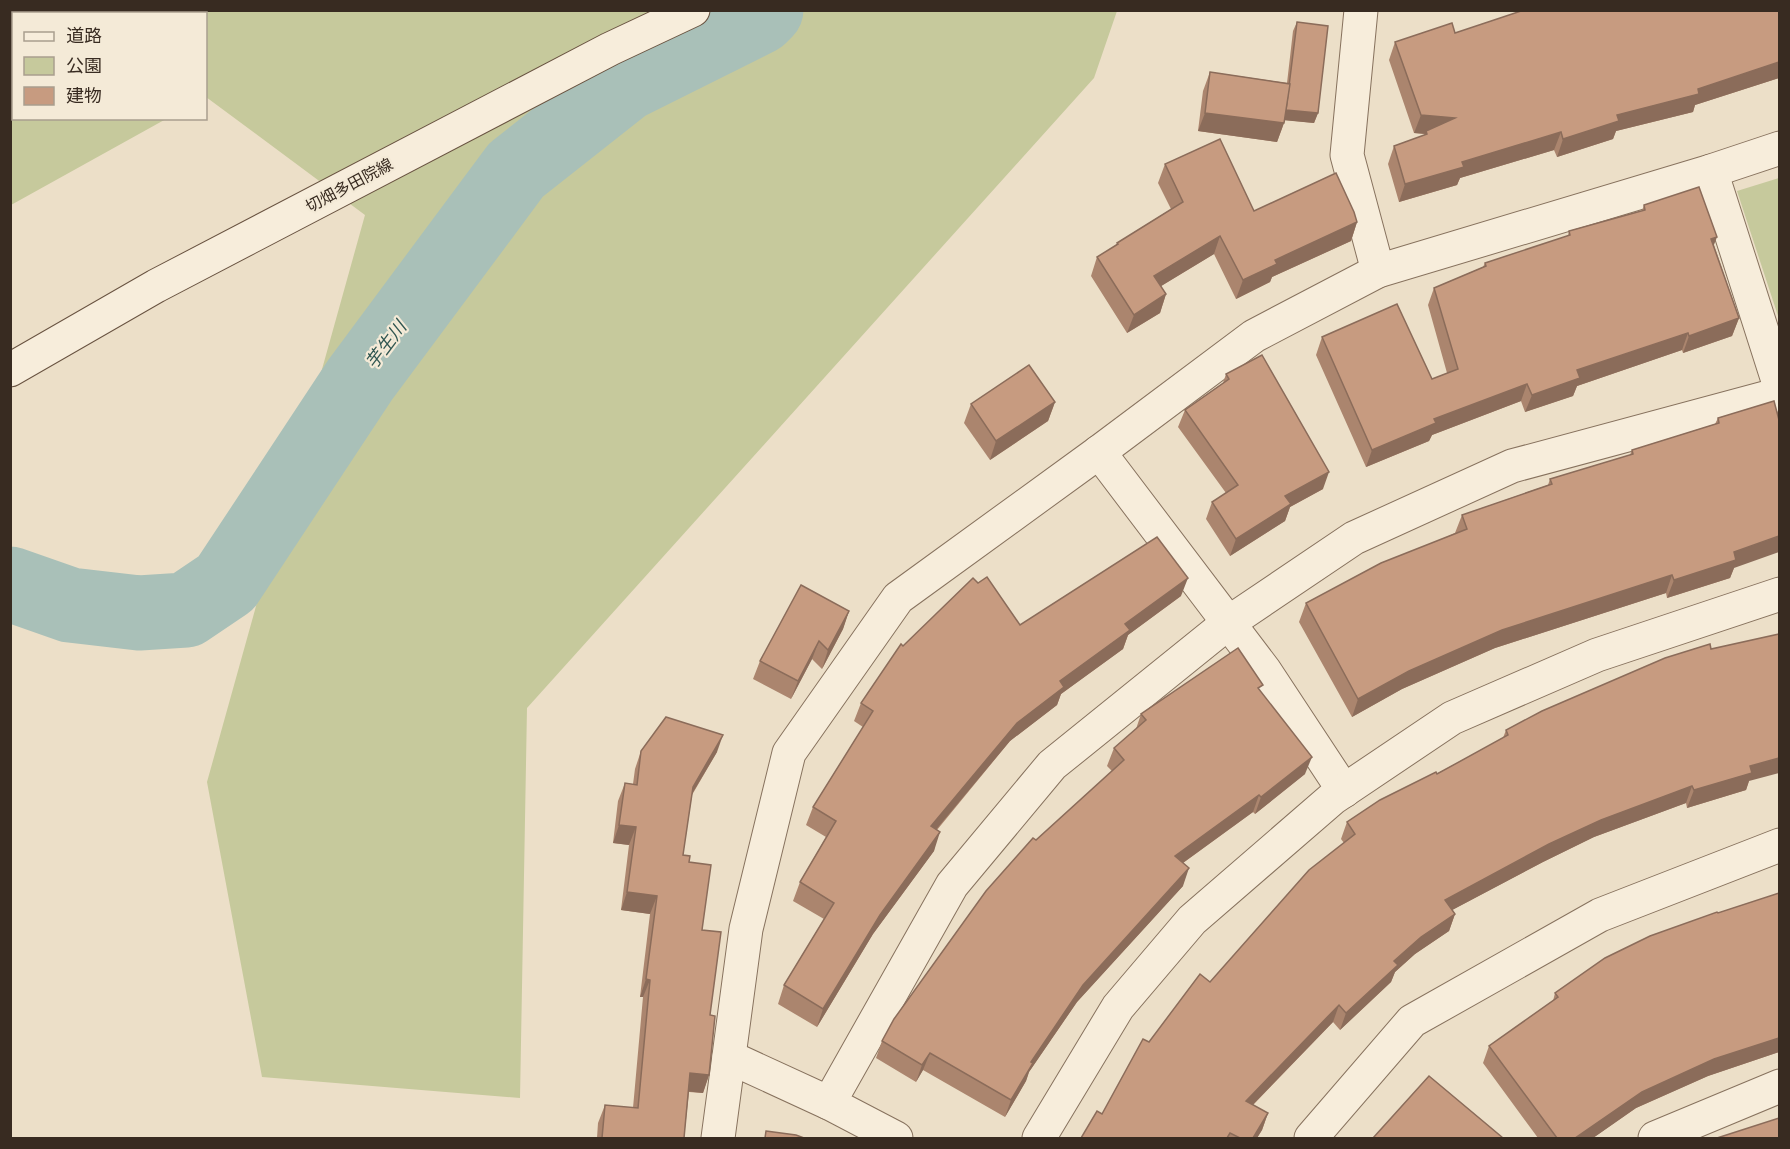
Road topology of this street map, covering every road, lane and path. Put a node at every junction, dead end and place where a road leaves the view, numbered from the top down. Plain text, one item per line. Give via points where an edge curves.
1 (693, 10) edge
2 (1369, 13) edge
3 (1779, 148) edge
4 (1711, 171) junction
5 (1378, 271) junction
6 (10, 370) edge
7 (1779, 387) edge
8 (1779, 394) edge
9 (1099, 452) junction
10 (1779, 594) edge
11 (1228, 623) junction
12 (1344, 791) junction
13 (1779, 845) edge
14 (729, 1056) junction
15 (1779, 1086) edge
16 (829, 1103) junction
17 (718, 1138) edge
18 (896, 1138) edge
19 (1039, 1138) edge
20 (1311, 1138) edge
21 (1655, 1138) edge

1 - 6 street, 切畑多田院線 via 610,49 156,286
2 - 5 street via 1347,155
3 - 4 street
4 - 5 street
4 - 7 street
5 - 9 street via 1254,336
8 - 11 street via 1512,466 1354,538
9 - 11 street
9 - 14 street via 898,598 789,753 746,929
10 - 12 street via 1598,655 1452,718
11 - 12 street via 1265,671
11 - 16 street via 1052,765 952,885
12 - 19 street via 1192,920 1118,1007
13 - 20 street via 1600,915 1412,1021
14 - 16 street
14 - 17 street
15 - 21 street
16 - 18 street

